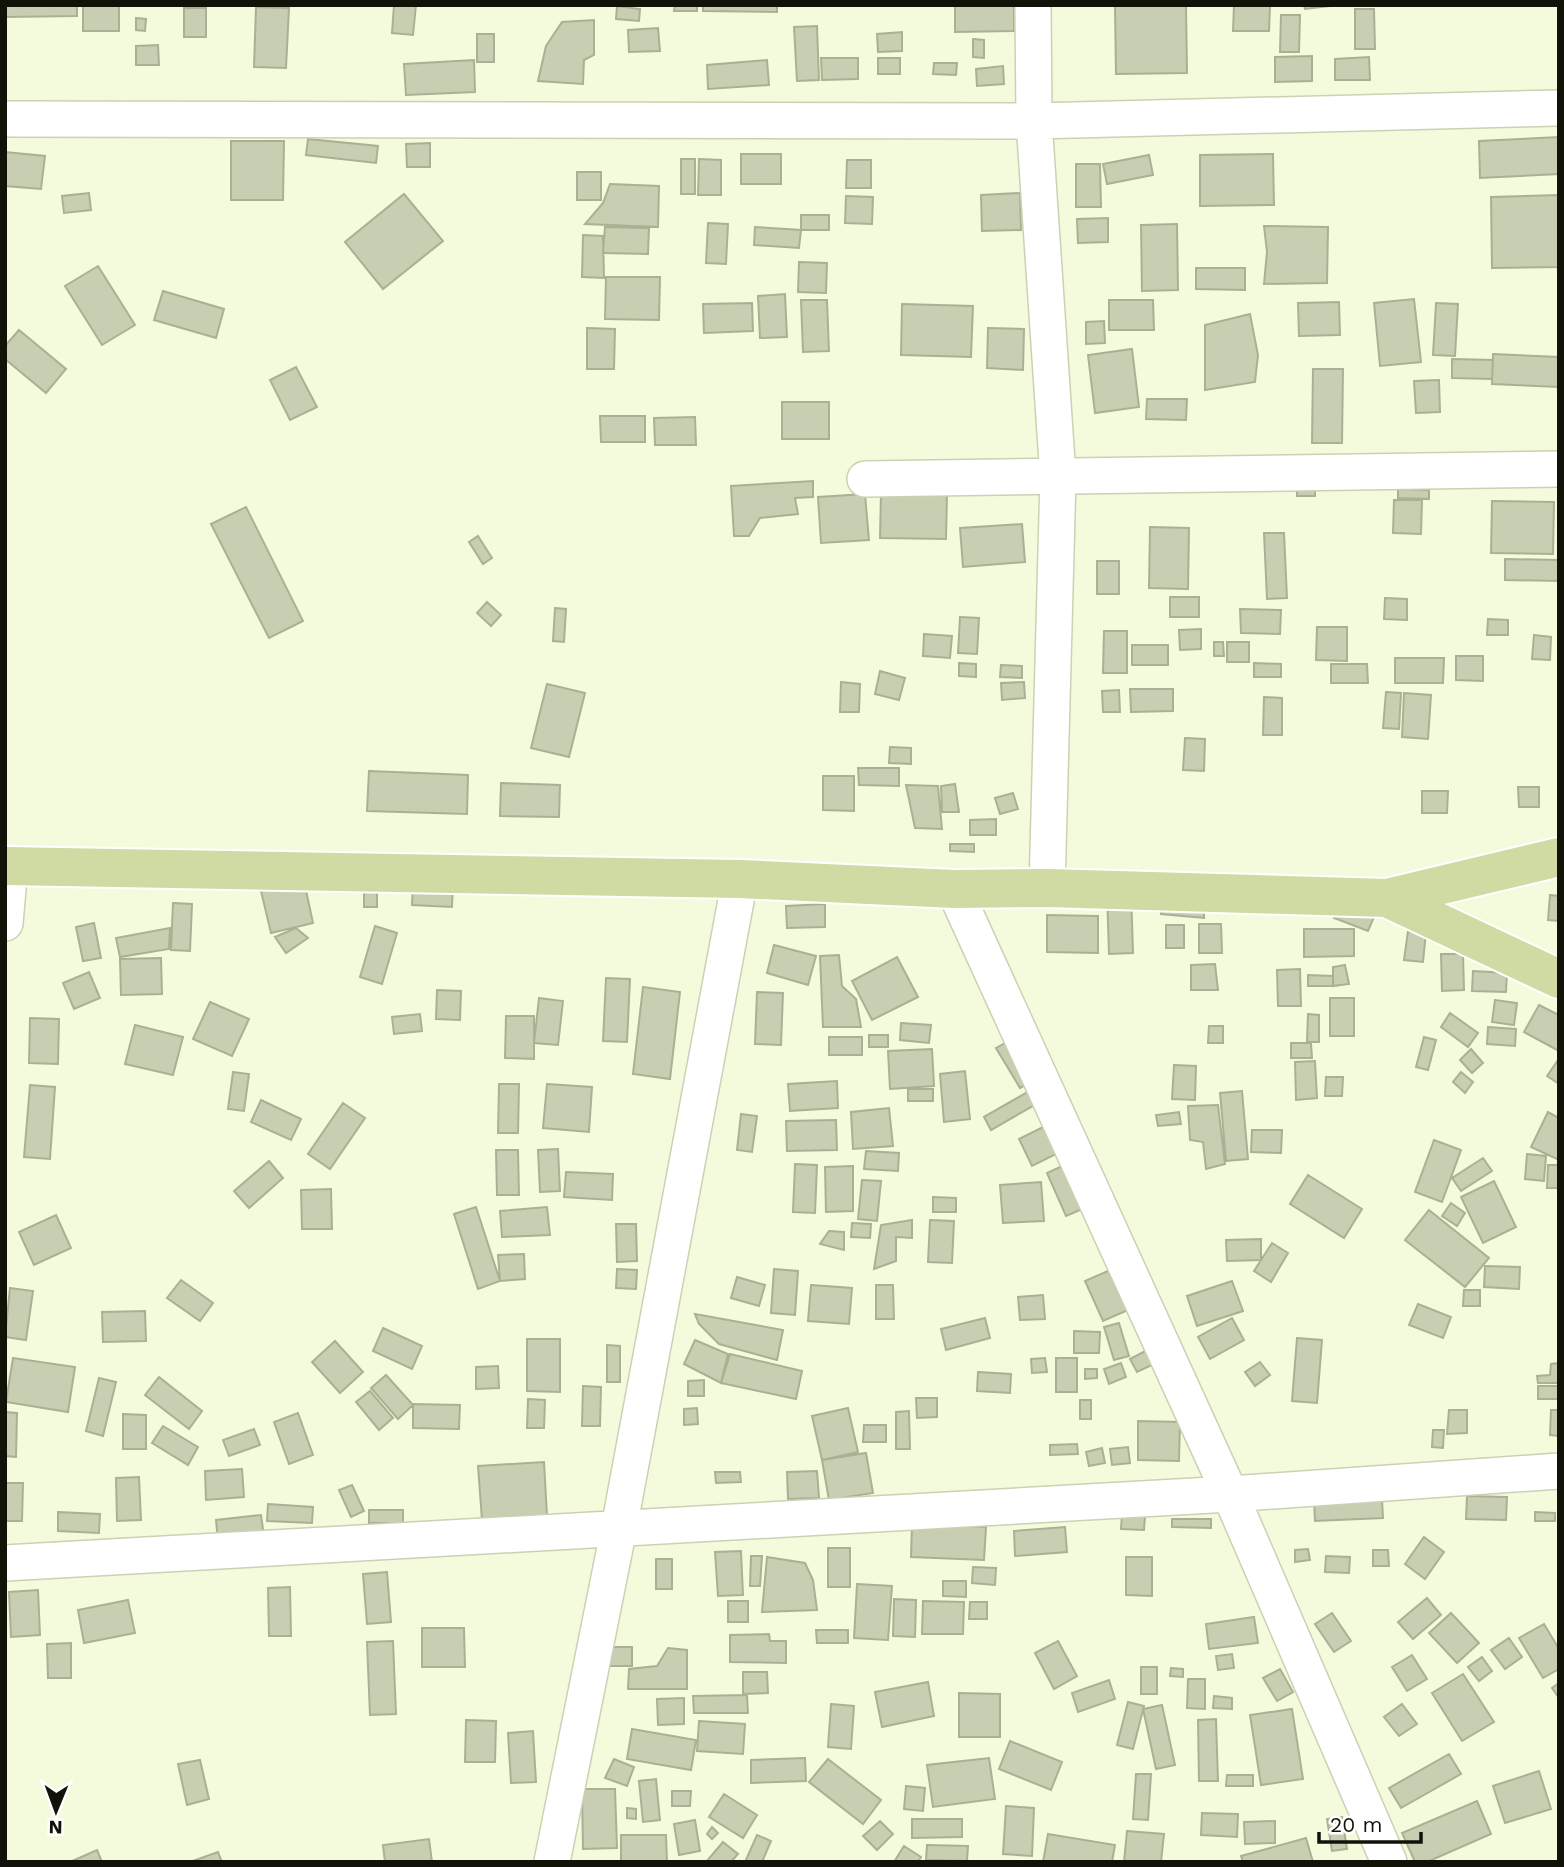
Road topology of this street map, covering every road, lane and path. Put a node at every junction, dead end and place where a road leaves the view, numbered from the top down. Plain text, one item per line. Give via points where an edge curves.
1 (1032, 5) edge
2 (1559, 107) edge
3 (5, 119) edge
4 (1034, 121) junction
5 (1559, 470) edge
6 (1058, 477) junction
7 (865, 479) dead end
8 (1559, 857) edge
9 (8, 866) edge
10 (740, 879) junction
11 (1047, 888) junction
12 (954, 889) junction
13 (1387, 898) junction
14 (5, 923) edge
15 (1559, 979) edge
16 (1559, 1471) edge
17 (1230, 1494) junction
18 (619, 1528) junction
19 (5, 1563) edge
20 (552, 1862) edge
21 (1389, 1862) edge

1 - 4 street
2 - 4 street
3 - 4 street
4 - 6 street
5 - 6 street
6 - 7 street
6 - 11 street
8 - 13 main road
9 - 10 main road
9 - 14 street
10 - 12 main road
10 - 18 street
11 - 12 main road
11 - 13 main road
12 - 17 street
13 - 15 main road
16 - 17 street
17 - 18 street
17 - 21 street
18 - 19 street
18 - 20 street

